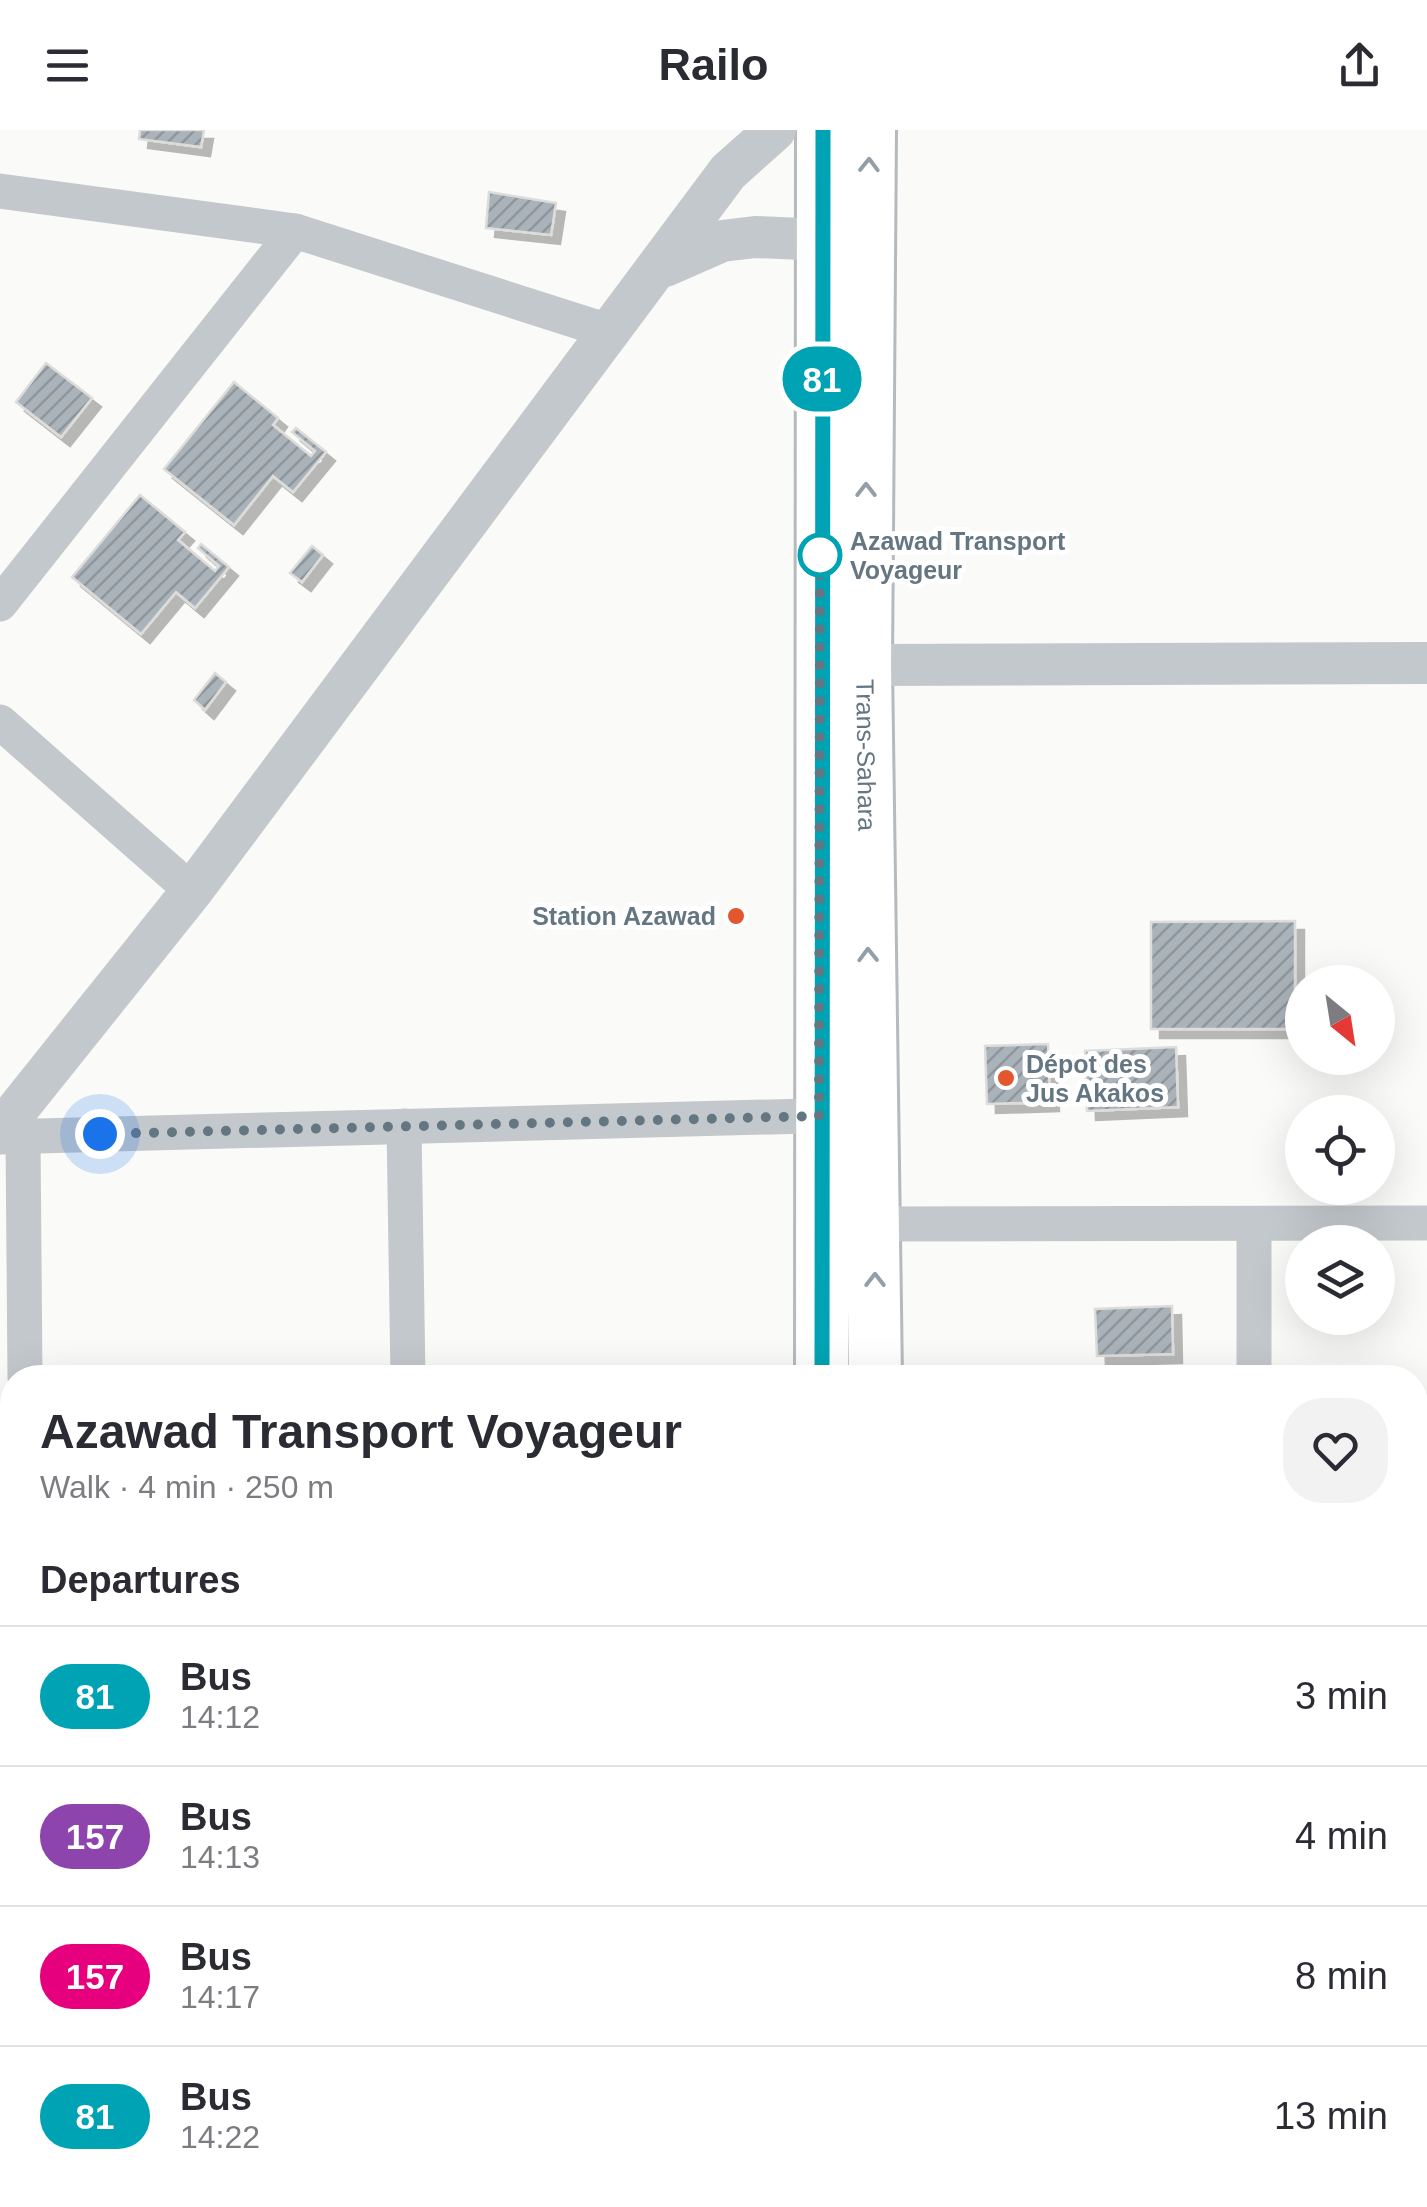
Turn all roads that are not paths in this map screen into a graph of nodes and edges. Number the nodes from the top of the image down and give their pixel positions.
1 (776, 130) edge
2 (823, 130) edge
3 (869, 130) edge
4 (0, 191) edge
5 (294, 231) junction
6 (846, 241) junction
7 (660, 269) junction
8 (611, 332) junction
9 (0, 604) edge
10 (842, 662) junction
11 (1427, 663) edge
12 (0, 722) edge
13 (192, 890) junction
14 (844, 1115) junction
15 (404, 1126) junction
16 (8, 1135) edge
17 (1427, 1223) edge
18 (874, 1224) junction
19 (1254, 1224) junction
20 (24, 1365) edge
21 (408, 1365) edge
22 (823, 1365) edge
23 (875, 1365) edge
24 (1254, 1365) edge

1 - 7 street
2 - 6 main road, Trans-Sahara
6 -> 3 main road, Trans-Sahara
4 - 5 street
5 - 8 street
5 - 9 street
6 - 7 street
6 - 10 main road, Trans-Sahara
7 - 8 street
8 - 13 street
10 - 11 street
10 - 14 main road, Trans-Sahara
12 - 13 street
13 - 16 street
14 - 15 street
14 - 18 main road, Trans-Sahara
14 - 22 main road, Trans-Sahara
15 - 16 street
15 - 21 street
16 - 20 street
17 - 19 street
18 - 19 street
23 -> 18 main road, Trans-Sahara
19 - 24 street

